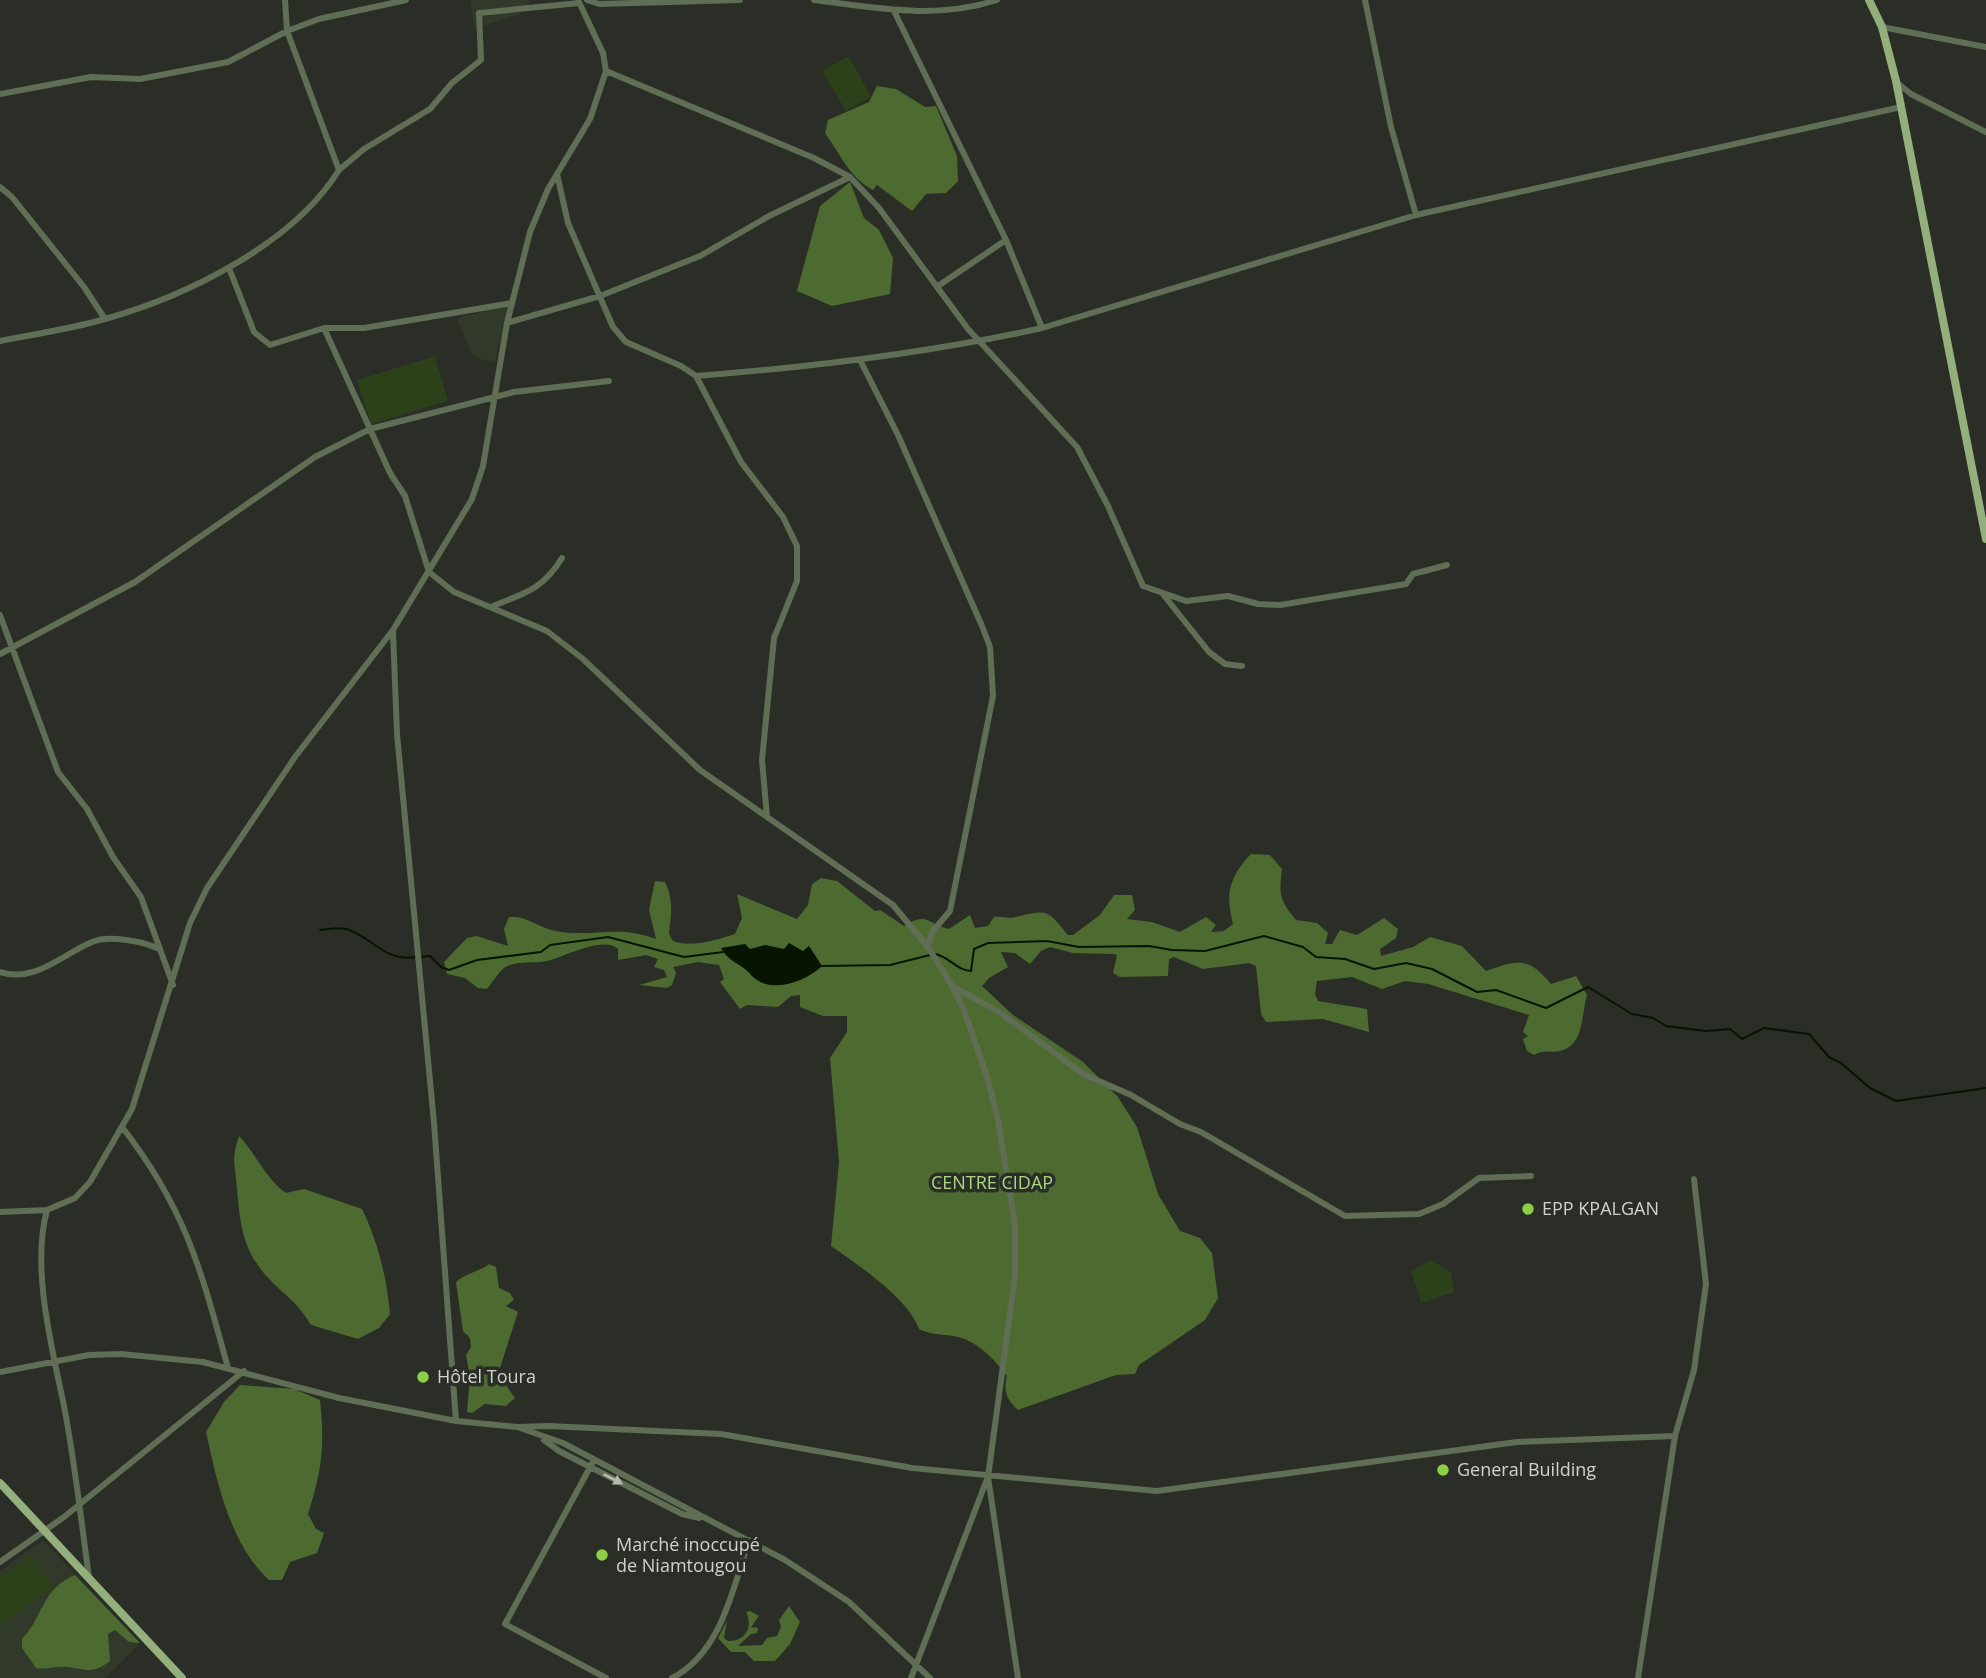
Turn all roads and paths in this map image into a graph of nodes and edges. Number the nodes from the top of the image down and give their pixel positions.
1 (285, 0) edge
2 (406, 0) edge
3 (587, 0) edge
4 (740, 0) edge
5 (814, 0) edge
6 (997, 0) edge
7 (1365, 0) edge
8 (1869, 0) edge
9 (578, 1) edge
10 (894, 11) junction
11 (1882, 27) junction
12 (287, 31) junction
13 (1986, 47) edge
14 (606, 71) junction
15 (1896, 81) junction
16 (0, 94) edge
17 (1901, 107) junction
18 (1986, 132) edge
19 (339, 170) junction
20 (557, 174) junction
21 (850, 177) junction
22 (0, 187) edge
23 (1416, 215) junction
24 (1006, 240) junction
25 (229, 268) junction
26 (938, 286) junction
27 (600, 296) junction
28 (512, 303) junction
29 (105, 319) junction
30 (508, 323) junction
31 (324, 328) junction
32 (1042, 328) junction
33 (0, 341) edge
34 (980, 342) junction
35 (860, 360) junction
36 (696, 376) junction
37 (609, 381) dead end
38 (494, 396) junction
39 (370, 429) junction
40 (1986, 539) edge
41 (562, 558) dead end
42 (1447, 565) dead end
43 (429, 572) junction
44 (1162, 593) junction
45 (493, 606) junction
46 (0, 615) edge
47 (393, 630) junction
48 (11, 650) junction
49 (0, 654) edge
50 (1242, 666) dead end
51 (767, 817) junction
52 (157, 947) junction
53 (932, 952) junction
54 (0, 972) edge
55 (173, 985) junction
56 (952, 986) junction
57 (122, 1127) junction
58 (1531, 1175) dead end
59 (1694, 1179) dead end
60 (47, 1210) junction
61 (0, 1212) edge
62 (53, 1361) junction
63 (228, 1368) junction
64 (244, 1371) junction
65 (0, 1372) edge
66 (456, 1421) junction
67 (517, 1427) junction
68 (540, 1436) junction
69 (1675, 1436) junction
70 (594, 1460) junction
71 (590, 1467) junction
72 (988, 1477) junction
73 (0, 1483) edge
74 (640, 1483) junction
75 (636, 1490) junction
76 (675, 1500) junction
77 (79, 1503) junction
78 (670, 1508) junction
79 (702, 1518) junction
80 (43, 1531) junction
81 (749, 1541) junction
82 (0, 1562) edge
83 (89, 1577) junction
84 (916, 1665) junction
85 (182, 1678) edge
86 (606, 1678) edge
87 (673, 1678) edge
88 (911, 1678) edge
89 (930, 1678) edge
90 (1018, 1678) edge
91 (1638, 1678) edge

1 - 12 street
2 - 12 street
3 - 4 street
5 - 10 street
6 - 10 street
7 - 23 street
8 - 11 main road
9 - 14 street
9 - 19 street
10 - 24 street
11 - 13 street
11 - 15 main road
12 - 16 street
12 - 19 street
14 - 20 street
14 - 21 street
15 - 17 main road
15 - 18 street
17 - 23 street
17 - 40 main road
19 - 25 street
20 - 27 street
20 - 28 street
21 - 26 street
21 - 27 street
22 - 29 street
23 - 32 street
24 - 26 street
24 - 32 street
25 - 29 street
25 - 31 street
26 - 34 street
27 - 30 street
27 - 36 street
28 - 30 street
28 - 31 street
29 - 33 street
30 - 38 street
31 - 39 street
32 - 34 street
34 - 35 street
34 - 44 street
35 - 36 street
35 - 53 street
36 - 51 street
37 - 38 street
38 - 39 street
38 - 43 street
39 - 43 street
39 - 48 street
41 - 45 street
42 - 44 street
43 - 45 street
43 - 47 street
44 - 50 street
45 - 51 street
46 - 48 street
47 - 55 street
47 - 66 street
48 - 49 street
48 - 52 street
51 - 53 street
52 - 54 street
52 - 55 street
53 - 56 street
55 - 57 street
56 - 58 street
56 - 72 street
57 - 60 street
57 - 63 street
59 - 69 street
60 - 61 street
60 - 62 street
62 - 63 street
62 - 65 street
62 - 77 street
63 - 64 street
64 - 66 street
64 - 77 street
66 - 67 street
67 - 68 street
67 - 72 street
68 - 70 street
68 - 71 street
69 - 72 street
69 - 91 street
70 - 71 street
70 - 74 street
71 -> 75 street
71 - 86 street
72 - 84 street
72 - 90 street
73 - 80 main road
74 - 75 street
74 - 76 street
75 - 78 street
76 - 78 street
76 - 79 street
77 - 80 street
77 - 83 street
78 - 79 street
79 - 81 street
80 - 82 street
80 - 83 main road
81 - 84 street
81 - 87 street
83 - 85 main road
84 - 88 street
84 - 89 street

